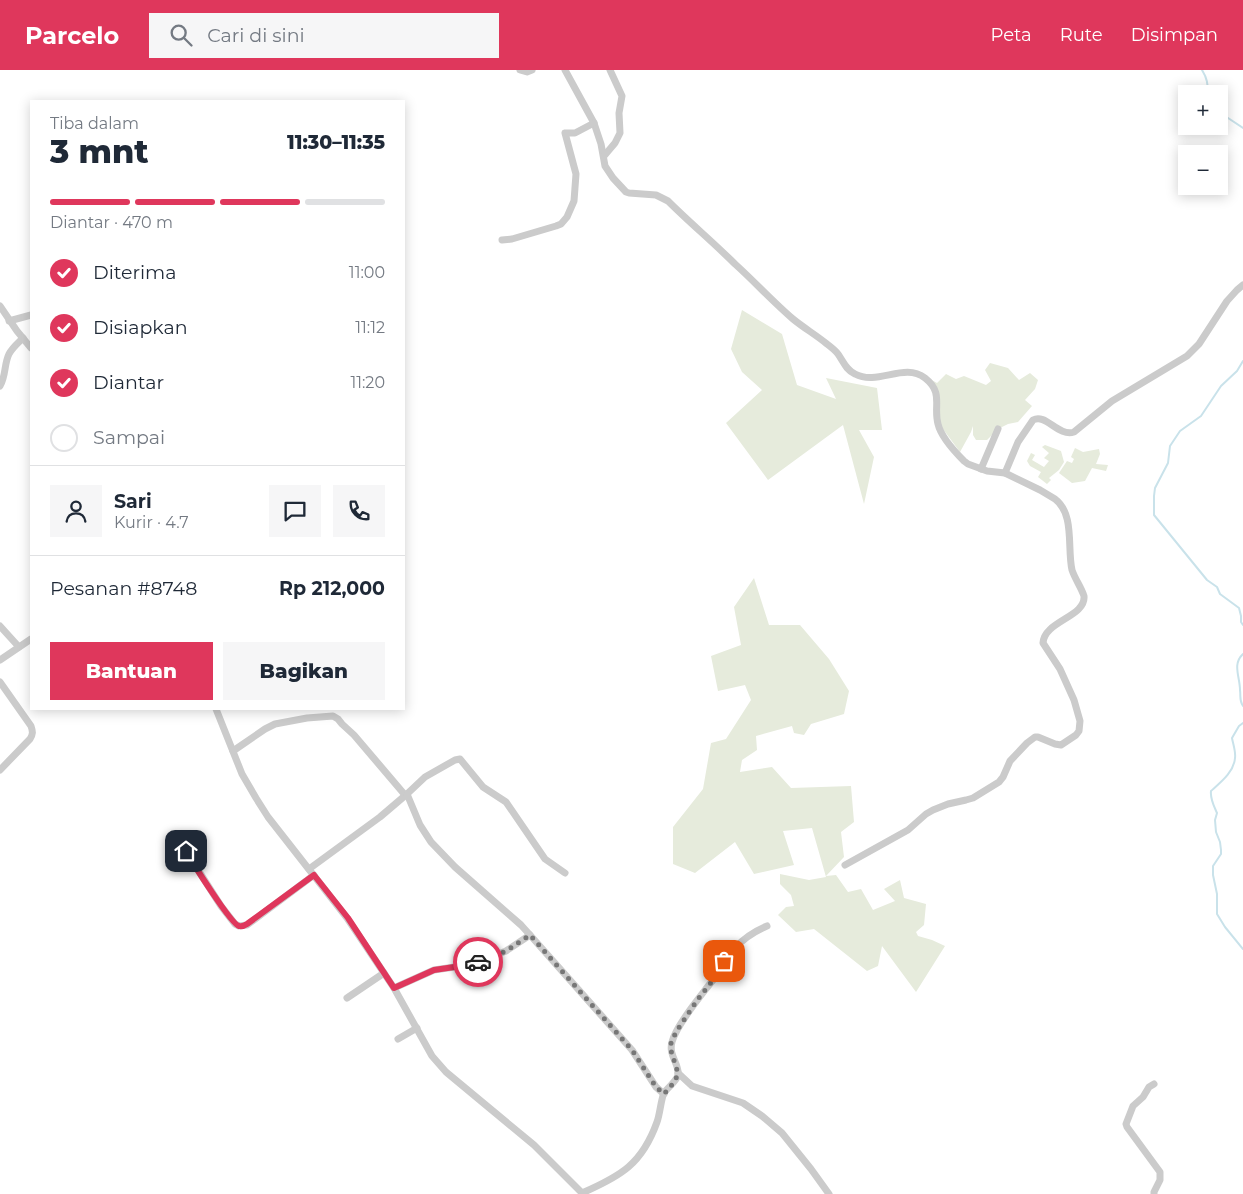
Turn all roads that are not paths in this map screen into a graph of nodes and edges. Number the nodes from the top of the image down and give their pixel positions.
1 (520, 70) edge
2 (532, 70) edge
3 (565, 70) edge
4 (610, 70) edge
5 (594, 123) junction
6 (604, 156) junction
7 (502, 240) dead end
8 (1243, 285) edge
9 (0, 306) edge
10 (30, 315) edge
11 (10, 321) junction
12 (26, 339) edge
13 (0, 386) edge
14 (998, 428) dead end
15 (981, 469) junction
16 (1005, 473) junction
17 (0, 626) edge
18 (30, 640) edge
19 (19, 647) junction
20 (0, 660) edge
21 (0, 682) edge
22 (216, 710) edge
23 (331, 712) edge
24 (233, 751) junction
25 (0, 770) edge
26 (406, 794) junction
27 (186, 851) dead end
28 (845, 865) dead end
29 (309, 869) junction
30 (564, 873) dead end
31 (314, 875) junction
32 (766, 926) dead end
33 (530, 935) junction
34 (384, 973) junction
35 (394, 988) junction
36 (346, 998) dead end
37 (416, 1028) junction
38 (398, 1039) dead end
39 (678, 1073) junction
40 (1154, 1084) dead end
41 (664, 1094) junction
42 (583, 1194) edge
43 (828, 1194) edge
44 (1154, 1194) edge

1 - 2 street
3 - 5 street
4 - 6 street
5 - 6 street
5 - 7 street
6 - 15 street
8 - 16 street
9 - 11 street
10 - 11 street
11 - 12 street
12 - 13 street
14 - 15 street
15 - 16 street
16 - 28 street
17 - 19 street
18 - 19 street
19 - 20 street
21 - 25 street
22 - 24 street
23 - 24 street
23 - 26 street
24 - 29 street
26 - 29 street
26 - 30 street
26 - 33 street
27 - 31 street
29 - 31 street
31 - 34 street
32 - 39 street
33 - 35 street
33 - 41 street
34 - 35 street
34 - 36 street
35 - 37 street
37 - 38 street
37 - 42 street
39 - 41 street
39 - 43 street
40 - 44 street
41 - 42 street

